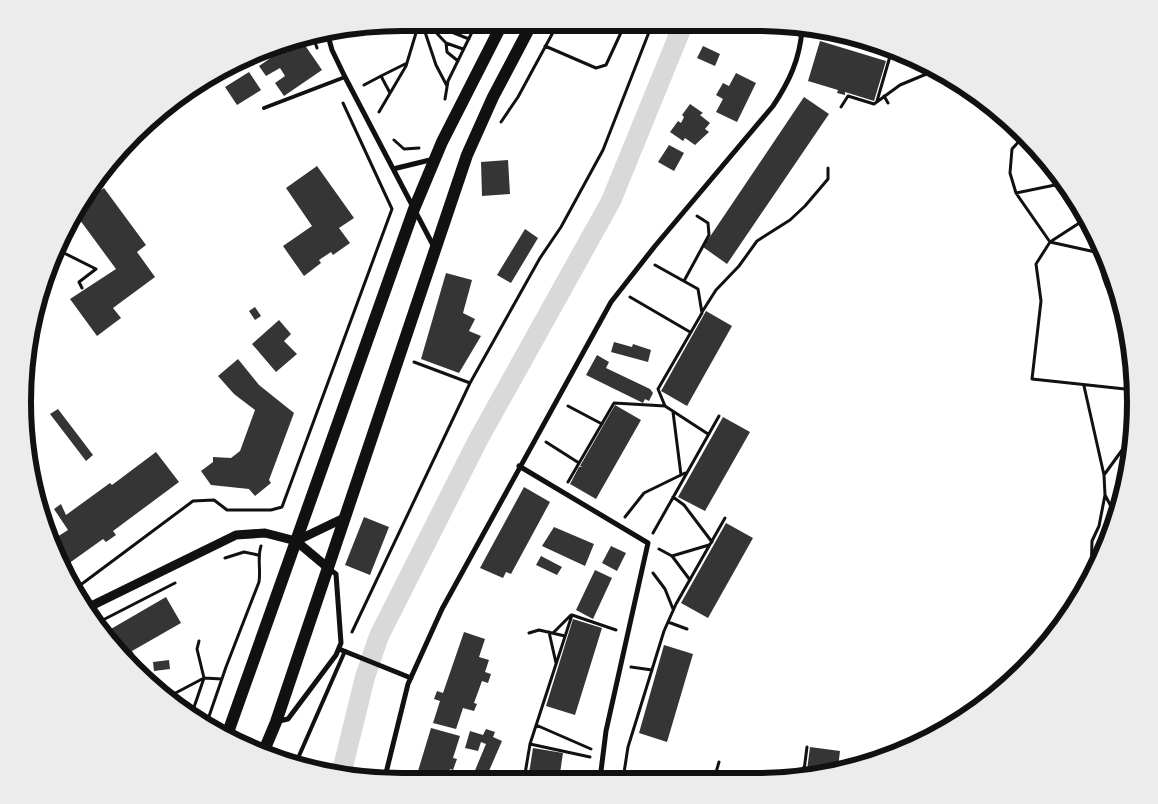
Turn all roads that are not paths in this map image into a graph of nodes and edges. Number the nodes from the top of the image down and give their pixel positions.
1 (498, 31) edge
2 (528, 31) edge
3 (802, 34) edge
4 (329, 38) edge
5 (345, 77) junction
6 (264, 108) dead end
7 (435, 158) junction
8 (393, 169) junction
9 (414, 209) junction
10 (435, 249) junction
11 (519, 466) junction
12 (344, 518) junction
13 (296, 541) junction
14 (328, 567) junction
15 (93, 606) edge
16 (342, 650) junction
17 (411, 678) junction
18 (276, 722) junction
19 (229, 730) edge
20 (266, 747) edge
21 (297, 757) edge
22 (386, 772) edge
23 (601, 773) edge

1 - 7 main road
2 - 10 main road
3 - 11 street
4 - 5 street
5 - 6 lane
5 - 8 street
7 - 8 street
7 - 9 main road
8 - 9 street
9 - 10 street
9 - 13 main road
10 - 12 main road
11 - 17 street
11 - 23 street
12 - 13 street
12 - 14 main road
13 - 14 street
13 - 15 street
13 - 19 main road
14 - 16 street
14 - 18 main road
16 - 17 street
16 - 18 street
16 - 21 lane
17 - 22 street
18 - 20 main road

